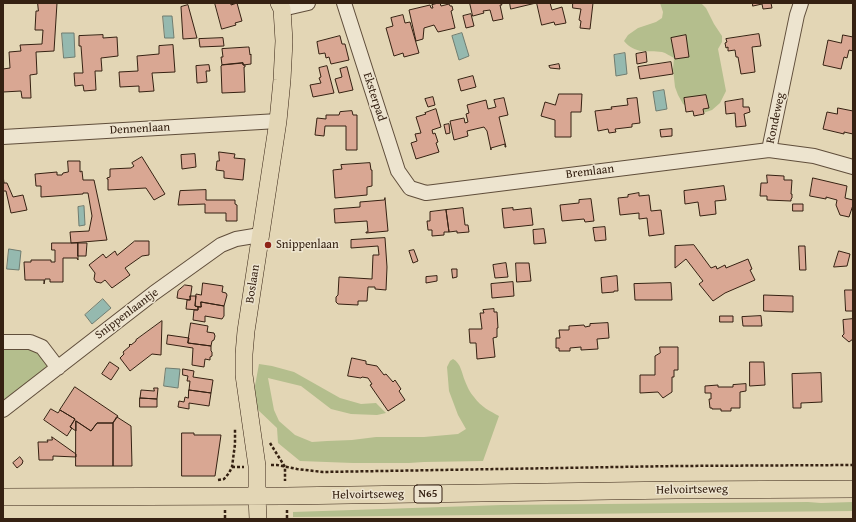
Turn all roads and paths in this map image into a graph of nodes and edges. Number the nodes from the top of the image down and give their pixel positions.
1 (308, 3) edge
2 (344, 3) edge
3 (801, 3) edge
4 (280, 6) edge
5 (278, 121) junction
6 (3, 137) edge
7 (769, 150) junction
8 (853, 167) edge
9 (410, 188) joint
10 (260, 237) junction
11 (3, 342) edge
12 (58, 368) junction
13 (3, 410) edge
14 (853, 465) edge
15 (257, 466) junction
16 (224, 479) dead end
17 (853, 489) edge
18 (257, 496) junction
19 (3, 497) edge
20 (258, 519) edge

1 - 4 street
2 - 9 street, Eksterpad
3 - 7 street, Rondeweg
4 - 5 main road, Boslaan
5 - 6 street, Dennenlaan
5 - 10 main road, Boslaan
7 - 8 street, Rondeweg
7 - 9 street, Bremlaan
10 - 12 street, Snippenlaantje
10 - 15 main road, Boslaan
11 - 12 street
12 - 13 street, Snippenlaantje
14 - 15 path, Helvoirtseweg
15 - 16 path, Helvoirtseweg
15 - 18 main road, Boslaan
17 - 18 main road, Helvoirtseweg / N65
18 - 19 main road, Helvoirtseweg / N65
18 - 20 main road, Boslaan

